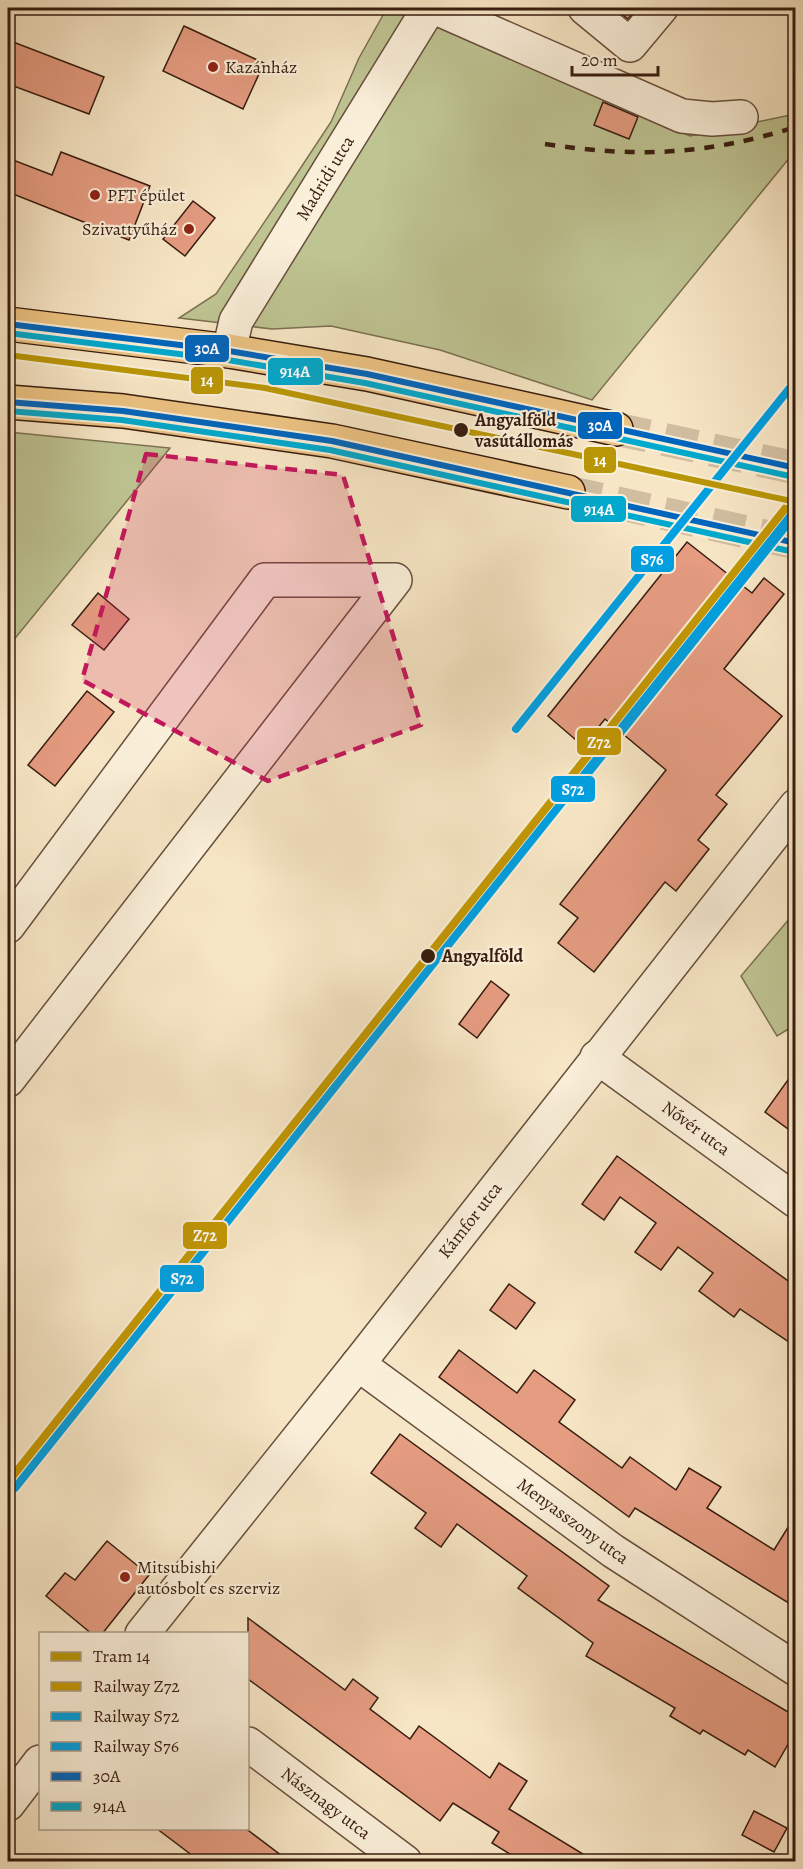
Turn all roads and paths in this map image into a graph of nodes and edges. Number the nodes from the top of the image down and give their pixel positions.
1 (429, 8) edge
2 (436, 8) edge
3 (661, 8) edge
4 (597, 11) edge
5 (741, 117) dead end
6 (8, 324) edge
7 (229, 351) junction
8 (8, 402) edge
9 (616, 429) tunnel mouth
10 (568, 492) tunnel mouth
11 (793, 815) edge
12 (8, 926) edge
13 (597, 1057) junction
14 (8, 1080) edge
15 (795, 1201) edge
16 (358, 1364) junction
17 (144, 1632) edge
18 (795, 1669) edge
19 (249, 1745) edge
20 (39, 1763) edge
21 (8, 1804) edge
22 (405, 1862) edge

1 - 7 street, Madridi utca
2 - 5 street
3 - 4 street
6 - 7 main road
7 - 9 main road
8 - 10 main road
11 - 13 street, Kámfor utca
12 - 14 street
13 - 15 street, Nővér utca
13 - 16 street, Kámfor utca
16 - 17 street, Kámfor utca
16 - 18 street, Menyasszony utca
19 - 22 street, Násznagy utca
20 - 21 street

